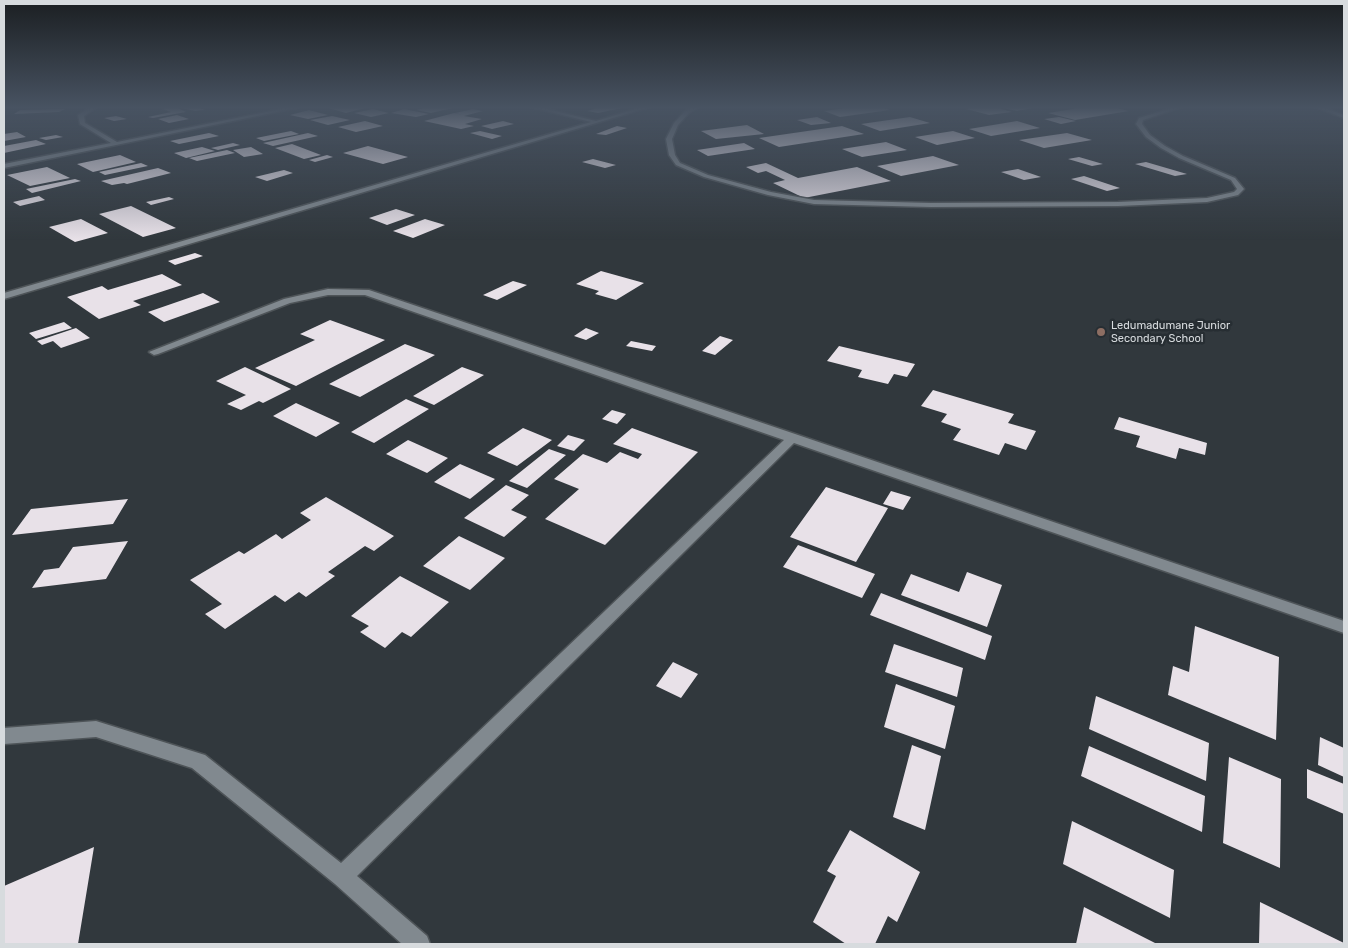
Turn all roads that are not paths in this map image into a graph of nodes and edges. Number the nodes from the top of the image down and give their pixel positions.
1 (80, 151) edge
2 (495, 151) edge
3 (671, 151) edge
4 (1172, 151) edge
5 (4, 166) edge
6 (4, 296) edge
7 (154, 352) dead end
8 (794, 437) junction
9 (1344, 627) edge
10 (4, 736) edge
11 (342, 877) junction
12 (419, 944) edge

1 - 5 street
2 - 6 street
3 - 4 street
7 - 8 street
8 - 9 street
8 - 11 street
10 - 11 street
11 - 12 street

